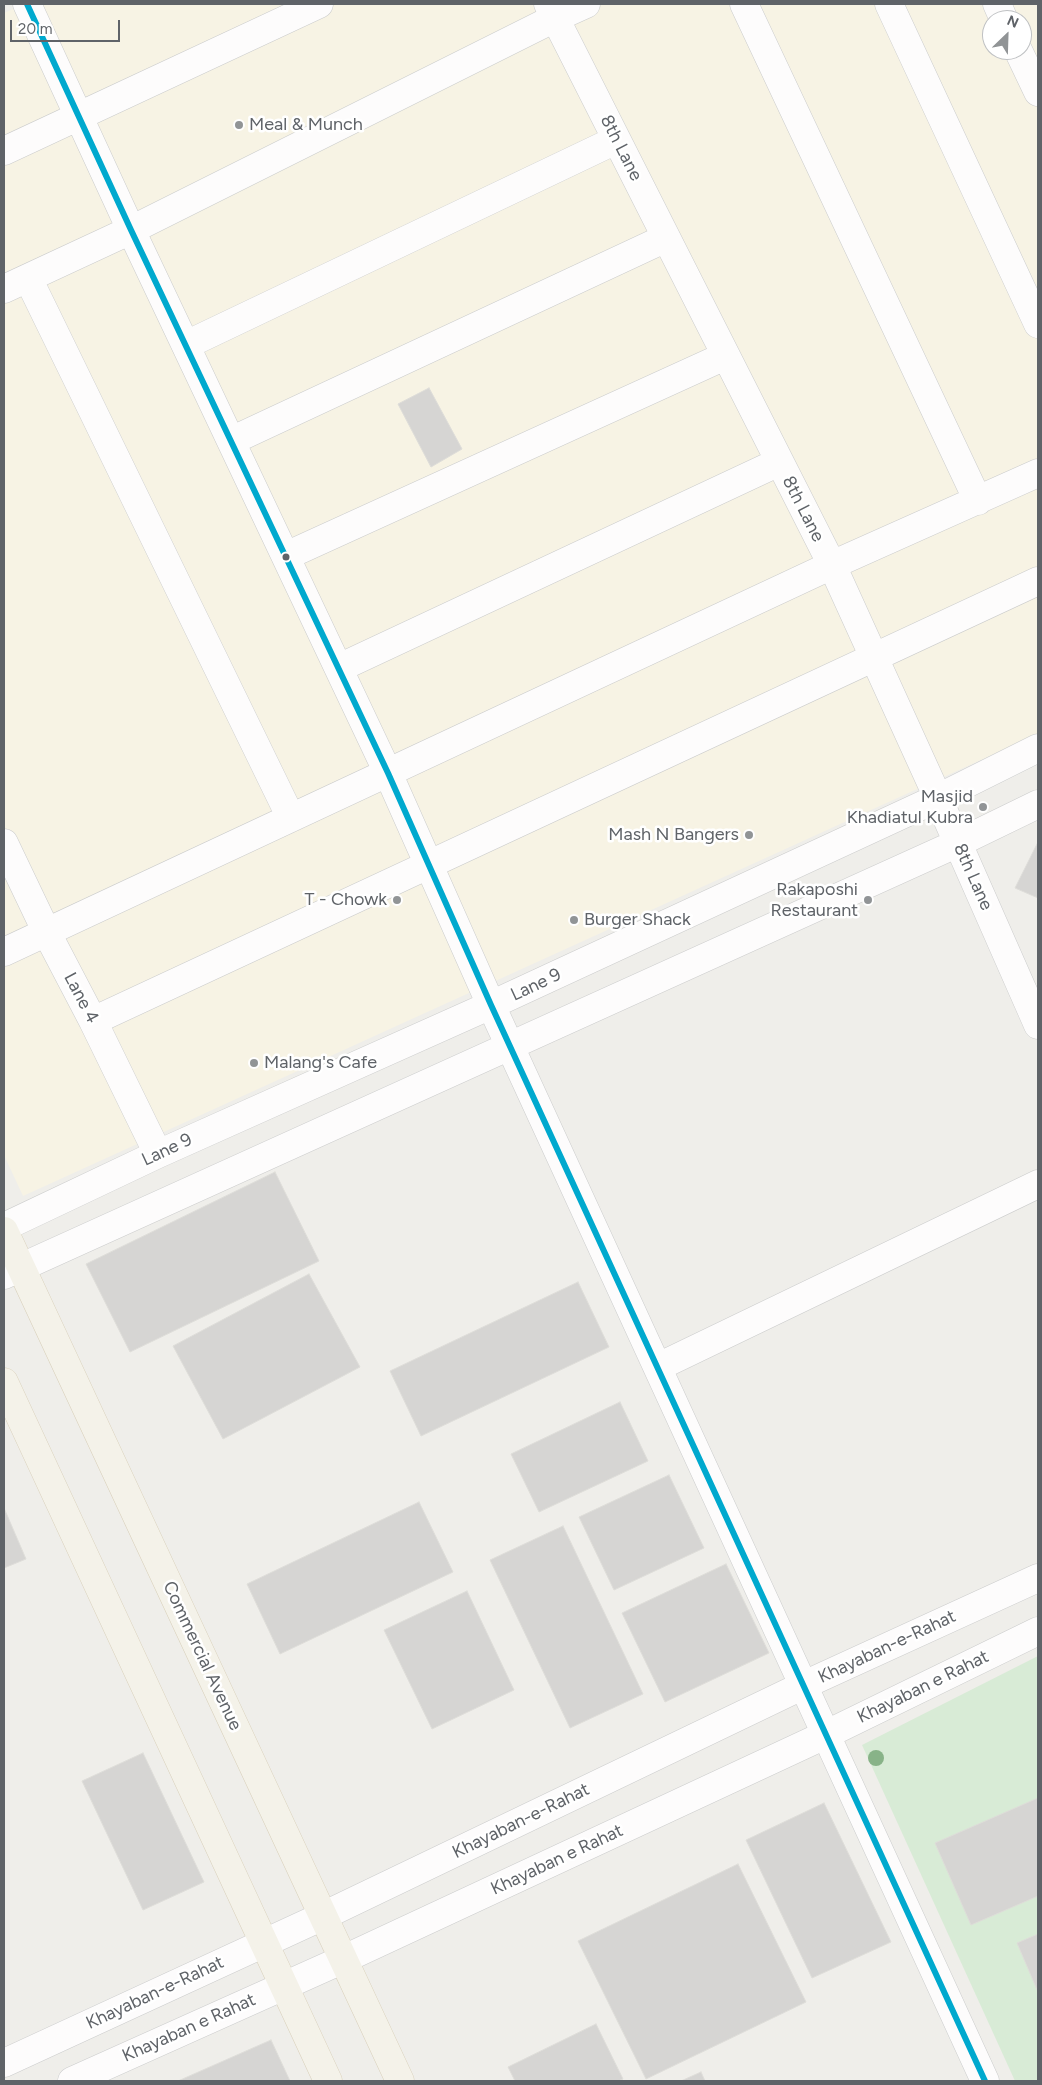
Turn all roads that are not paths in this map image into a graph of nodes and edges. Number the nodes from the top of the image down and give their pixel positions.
1 (26, 4) edge
2 (320, 4) edge
3 (586, 4) edge
4 (744, 4) edge
5 (889, 4) edge
6 (551, 11) edge
7 (1023, 60) edge
8 (1038, 92) edge
9 (79, 116) junction
10 (616, 140) junction
11 (4, 151) edge
12 (131, 230) junction
13 (666, 238) junction
14 (16, 283) edge
15 (1038, 324) edge
16 (186, 345) junction
17 (725, 356) junction
18 (231, 441) junction
19 (779, 462) junction
20 (1038, 474) edge
21 (978, 501) junction
22 (286, 556) junction
23 (832, 565) junction
24 (1038, 581) edge
25 (875, 659) junction
26 (339, 668) junction
27 (1038, 748) edge
28 (388, 773) junction
29 (938, 798) junction
30 (1038, 804) edge
31 (291, 818) junction
32 (4, 842) edge
33 (958, 843) junction
34 (429, 866) junction
35 (47, 933) junction
36 (4, 952) edge
37 (492, 1005) junction
38 (93, 1021) junction
39 (1038, 1025) edge
40 (510, 1046) junction
41 (158, 1154) junction
42 (1038, 1184) edge
43 (4, 1227) edge
44 (4, 1231) edge
45 (12, 1271) edge
46 (658, 1367) junction
47 (4, 1382) edge
48 (1038, 1578) edge
49 (1038, 1631) edge
50 (804, 1685) junction
51 (825, 1735) junction
52 (323, 1916) junction
53 (263, 1943) junction
54 (344, 1959) junction
55 (284, 1985) junction
56 (4, 2063) edge
57 (72, 2081) edge
58 (328, 2081) edge
59 (400, 2081) edge
60 (986, 2081) edge

1 - 9 street
2 - 9 street
3 - 6 street
4 - 21 street
5 - 15 street
6 - 10 street, 8th Lane
6 - 12 street
7 - 8 street
9 - 11 street
9 - 12 street
10 - 13 street, 8th Lane
10 - 16 street
12 - 14 street
12 - 16 street
13 - 17 street, 8th Lane
13 - 18 street
14 - 31 street
16 - 18 street
17 - 19 street, 8th Lane
17 - 22 street
18 - 22 street
19 - 23 street, 8th Lane
19 - 26 street
20 - 21 street
21 - 23 street
22 - 26 street
23 - 25 street, 8th Lane
23 - 28 street
24 - 25 street
25 - 29 street, 8th Lane
25 - 34 street
26 - 28 street
27 - 29 street, Lane 9
28 - 31 street
28 - 34 street
29 - 33 street, 8th Lane
29 - 37 street, Lane 9
30 - 33 street
31 - 35 street
32 - 35 street, Lane 4
33 - 39 street, 8th Lane
33 - 40 street
34 - 37 street
34 - 38 street
35 - 36 street
35 - 38 street, Lane 4
37 - 40 street
37 - 41 street, Lane 9
38 - 41 street, Lane 4
40 - 45 street
40 - 46 street
41 - 43 street, Lane 9
42 - 46 street
44 - 45 main road, Commercial Avenue
45 - 52 main road, Commercial Avenue
46 - 50 street
47 - 53 main road
48 - 50 street, Khayaban-e-Rahat
49 - 51 street, Khayaban e Rahat
50 - 51 street
50 - 52 street, Khayaban-e-Rahat
51 - 54 street, Khayaban e Rahat
51 - 60 street
52 - 53 street, Khayaban-e-Rahat
52 - 54 main road, Commercial Avenue
53 - 55 main road
53 - 56 street, Khayaban-e-Rahat
54 - 55 street, Khayaban e Rahat
54 - 59 main road, Commercial Avenue
55 - 57 street, Khayaban e Rahat
55 - 58 main road

